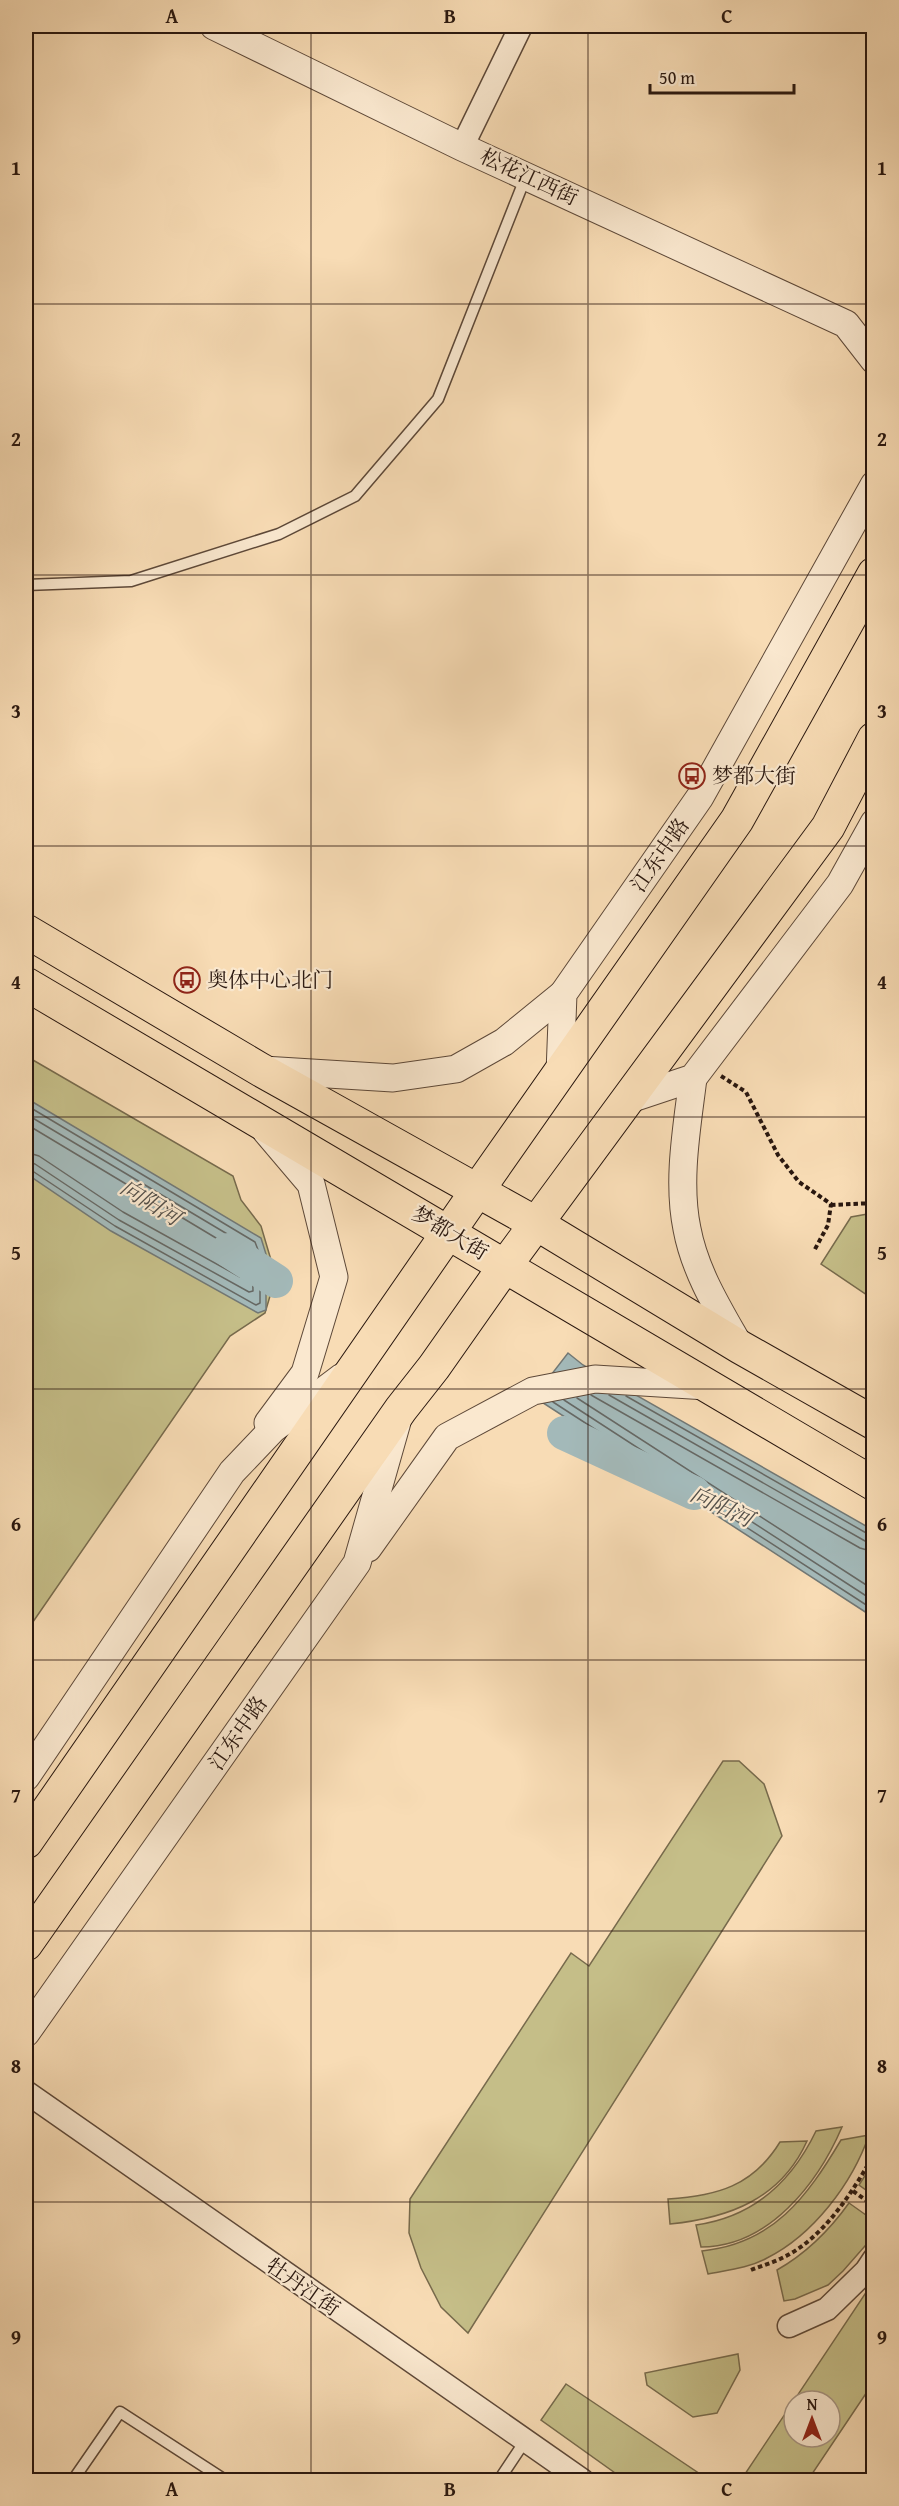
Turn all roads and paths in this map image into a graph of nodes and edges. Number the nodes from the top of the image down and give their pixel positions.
1 (214, 26) edge
2 (521, 26) edge
3 (462, 147) junction
4 (526, 176) junction
5 (873, 320) edge
6 (846, 324) junction
7 (873, 360) edge
8 (873, 485) edge
9 (873, 574) edge
10 (26, 585) edge
11 (873, 739) edge
12 (873, 823) edge
13 (26, 931) edge
14 (36, 994) edge
15 (564, 994) junction
16 (261, 1070) junction
17 (698, 1071) junction
18 (560, 1073) junction
19 (627, 1100) junction
20 (256, 1119) junction
21 (477, 1191) junction
22 (873, 1203) edge
23 (831, 1205) junction
24 (537, 1224) junction
25 (449, 1232) junction
26 (814, 1251) dead end
27 (505, 1266) junction
28 (740, 1347) junction
29 (355, 1367) junction
30 (708, 1386) junction
31 (401, 1409) junction
32 (873, 1423) edge
33 (232, 1472) junction
34 (873, 1484) edge
35 (357, 1563) junction
36 (26, 1777) edge
37 (26, 1842) edge
38 (26, 1944) edge
39 (26, 2033) edge
40 (26, 2092) edge
41 (873, 2154) edge
42 (853, 2191) junction
43 (873, 2206) edge
44 (873, 2259) edge
45 (751, 2270) dead end
46 (789, 2326) dead end
47 (525, 2441) junction
48 (73, 2481) edge
49 (225, 2481) edge
50 (499, 2481) edge
51 (582, 2481) edge

1 - 3 street, 松花江西街
2 - 3 street
3 - 4 street, 松花江西街
4 - 6 street, 松花江西街
4 - 10 lane
5 - 6 street
6 - 7 street
8 - 15 street, 江东中路
9 - 18 main road, 江东中路
11 - 19 main road, 江东中路
12 - 17 street
13 - 16 main road
14 - 20 main road, 梦都大街
15 - 16 street, 江东中路
15 - 18 street
16 - 21 main road
17 - 19 street
17 - 23 path
17 - 28 street
18 - 21 main road, 江东中路
19 - 24 main road, 江东中路
20 - 25 main road, 梦都大街
20 - 33 street
21 - 24 main road
21 - 25 main road, 江东中路
22 - 23 path
23 - 26 path
24 - 27 main road, 江东中路
24 - 28 main road
25 - 27 main road, 梦都大街
25 - 29 main road, 江东中路
27 - 30 main road, 梦都大街
27 - 31 main road, 江东中路
28 - 32 main road
29 - 33 street, 江东中路
29 - 37 main road, 江东中路
30 - 34 main road, 梦都大街
30 - 35 street
31 - 35 street, 江东中路
31 - 38 main road, 江东中路
33 - 36 street, 江东中路
35 - 39 street, 江东中路
40 - 47 street, 牡丹江街
41 - 42 path
42 - 43 path
42 - 45 path
44 - 46 street
47 - 50 lane
47 - 51 street, 牡丹江街
48 - 49 lane

